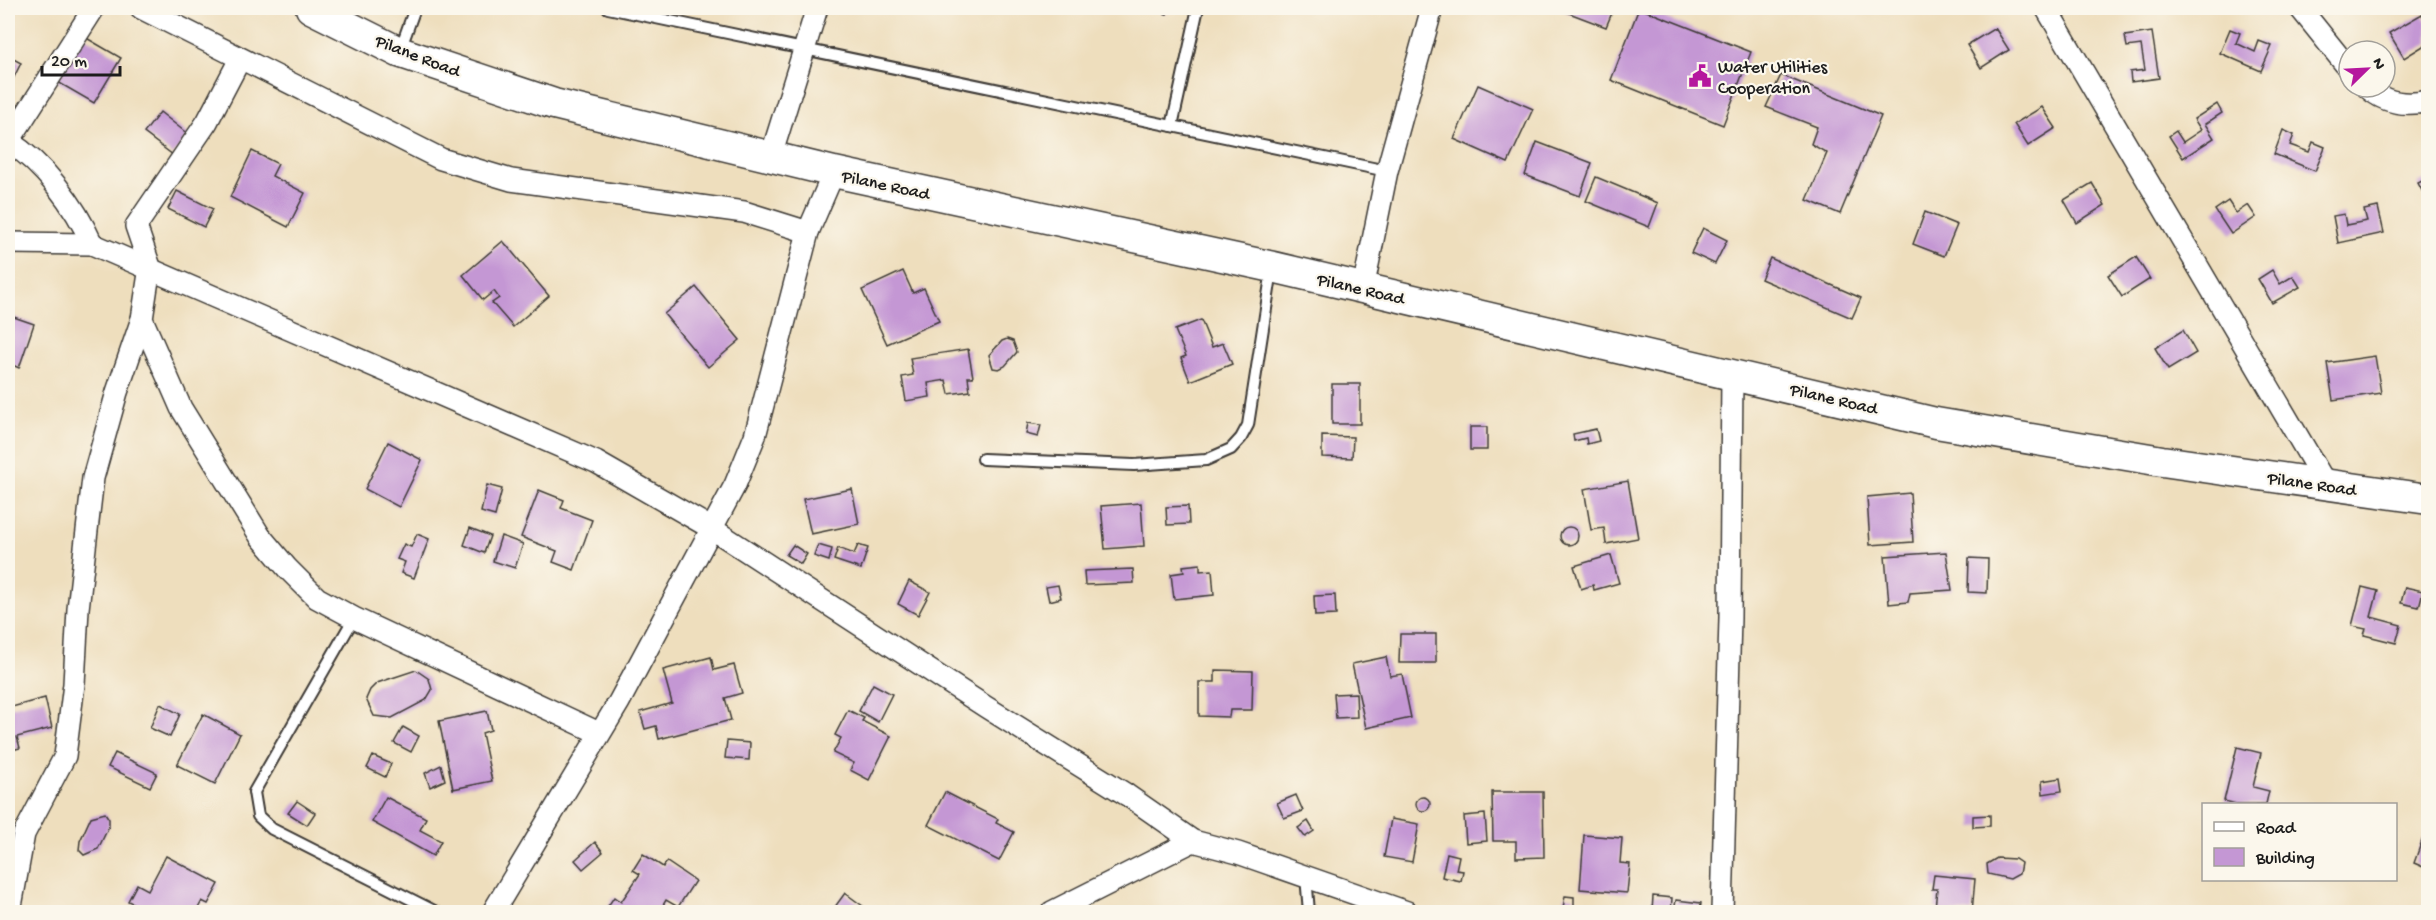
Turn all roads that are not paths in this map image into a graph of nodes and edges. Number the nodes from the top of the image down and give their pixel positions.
1 (94, 8) edge
2 (141, 8) edge
3 (311, 8) edge
4 (415, 8) edge
5 (608, 8) edge
6 (818, 8) edge
7 (1198, 8) edge
8 (1431, 8) edge
9 (2046, 8) edge
10 (2300, 8) edge
11 (806, 50) junction
12 (399, 52) junction
13 (2337, 54) edge
14 (240, 58) junction
15 (2387, 99) edge
16 (2428, 101) edge
17 (1172, 126) junction
18 (8, 141) edge
19 (771, 156) junction
20 (1387, 171) junction
21 (834, 172) junction
22 (808, 232) junction
23 (8, 243) edge
24 (92, 244) junction
25 (150, 267) junction
26 (1273, 267) junction
27 (1363, 289) junction
28 (142, 319) junction
29 (1732, 374) junction
30 (983, 459) dead end
31 (2327, 486) junction
32 (2428, 499) edge
33 (711, 528) junction
34 (354, 618) junction
35 (599, 733) junction
36 (1193, 841) junction
37 (1306, 876) junction
38 (10, 912) edge
39 (436, 912) edge
40 (493, 912) edge
41 (1052, 912) edge
42 (1309, 912) edge
43 (1407, 912) edge
44 (1722, 912) edge

1 - 18 street
2 - 14 street
3 - 12 main road, Pilane Road
4 - 12 lane
5 - 11 lane
6 - 11 street
7 - 17 lane
8 - 20 street
9 - 31 street
10 - 13 street
11 - 17 lane
11 - 19 street
12 - 19 main road, Pilane Road
14 - 22 street
14 - 25 street
15 - 16 street
17 - 20 lane
18 - 24 street
19 - 21 main road, Pilane Road
20 - 27 street
21 - 22 street
21 - 26 main road, Pilane Road
22 - 33 street
23 - 24 street
24 - 25 street
25 - 28 street
25 - 33 street
26 - 27 main road, Pilane Road
26 - 30 lane
27 - 29 main road, Pilane Road
28 - 34 street
28 - 38 street
29 - 31 main road, Pilane Road
29 - 44 street
31 - 32 main road, Pilane Road
33 - 35 street
33 - 36 street
34 - 35 street
34 - 39 lane
35 - 40 street
36 - 37 street
36 - 41 street
37 - 42 lane
37 - 43 street

